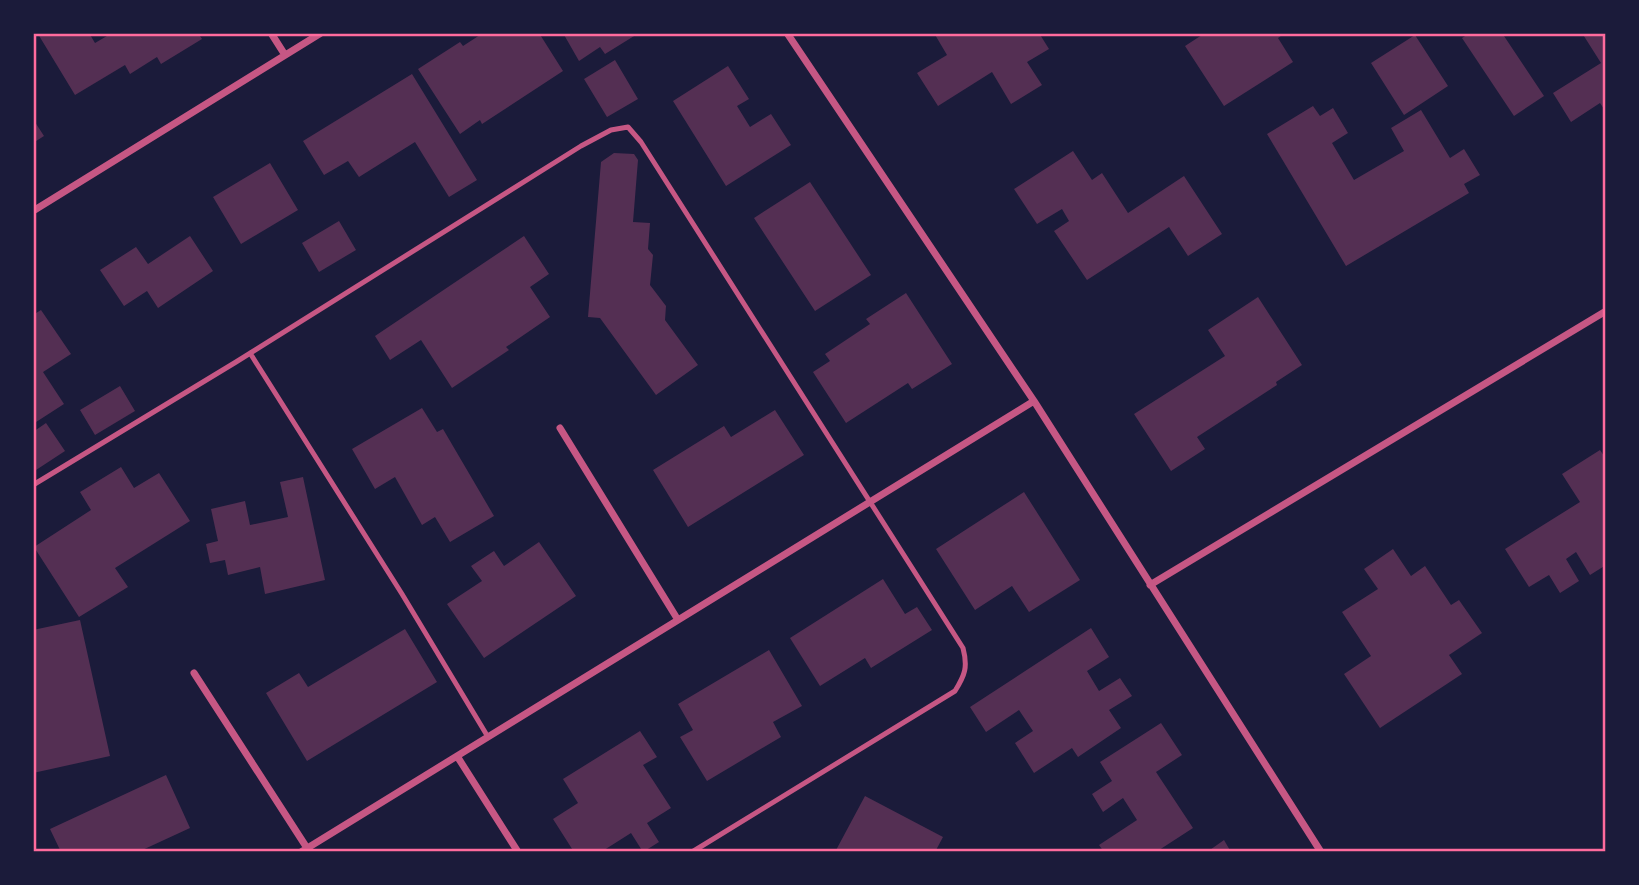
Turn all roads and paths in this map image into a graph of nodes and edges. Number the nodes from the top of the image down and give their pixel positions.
1 (271, 33) edge
2 (321, 33) edge
3 (787, 33) edge
4 (285, 55) junction
5 (33, 211) edge
6 (1606, 311) edge
7 (250, 353) junction
8 (1034, 401) junction
9 (560, 428) dead end
10 (33, 485) edge
11 (870, 502) junction
12 (1150, 585) junction
13 (678, 620) junction
14 (194, 673) dead end
15 (488, 737) junction
16 (457, 756) junction
17 (304, 850) edge
18 (518, 852) edge
19 (692, 852) edge
20 (1321, 852) edge

1 - 4 street
2 - 4 street
3 - 8 street
4 - 5 street
6 - 12 street
7 - 10 lane
7 - 11 lane
7 - 15 lane
8 - 11 street
8 - 12 street
9 - 13 street
11 - 13 street
11 - 19 lane
12 - 20 street
13 - 15 street
14 - 17 street
15 - 16 street
16 - 17 street
16 - 18 street

